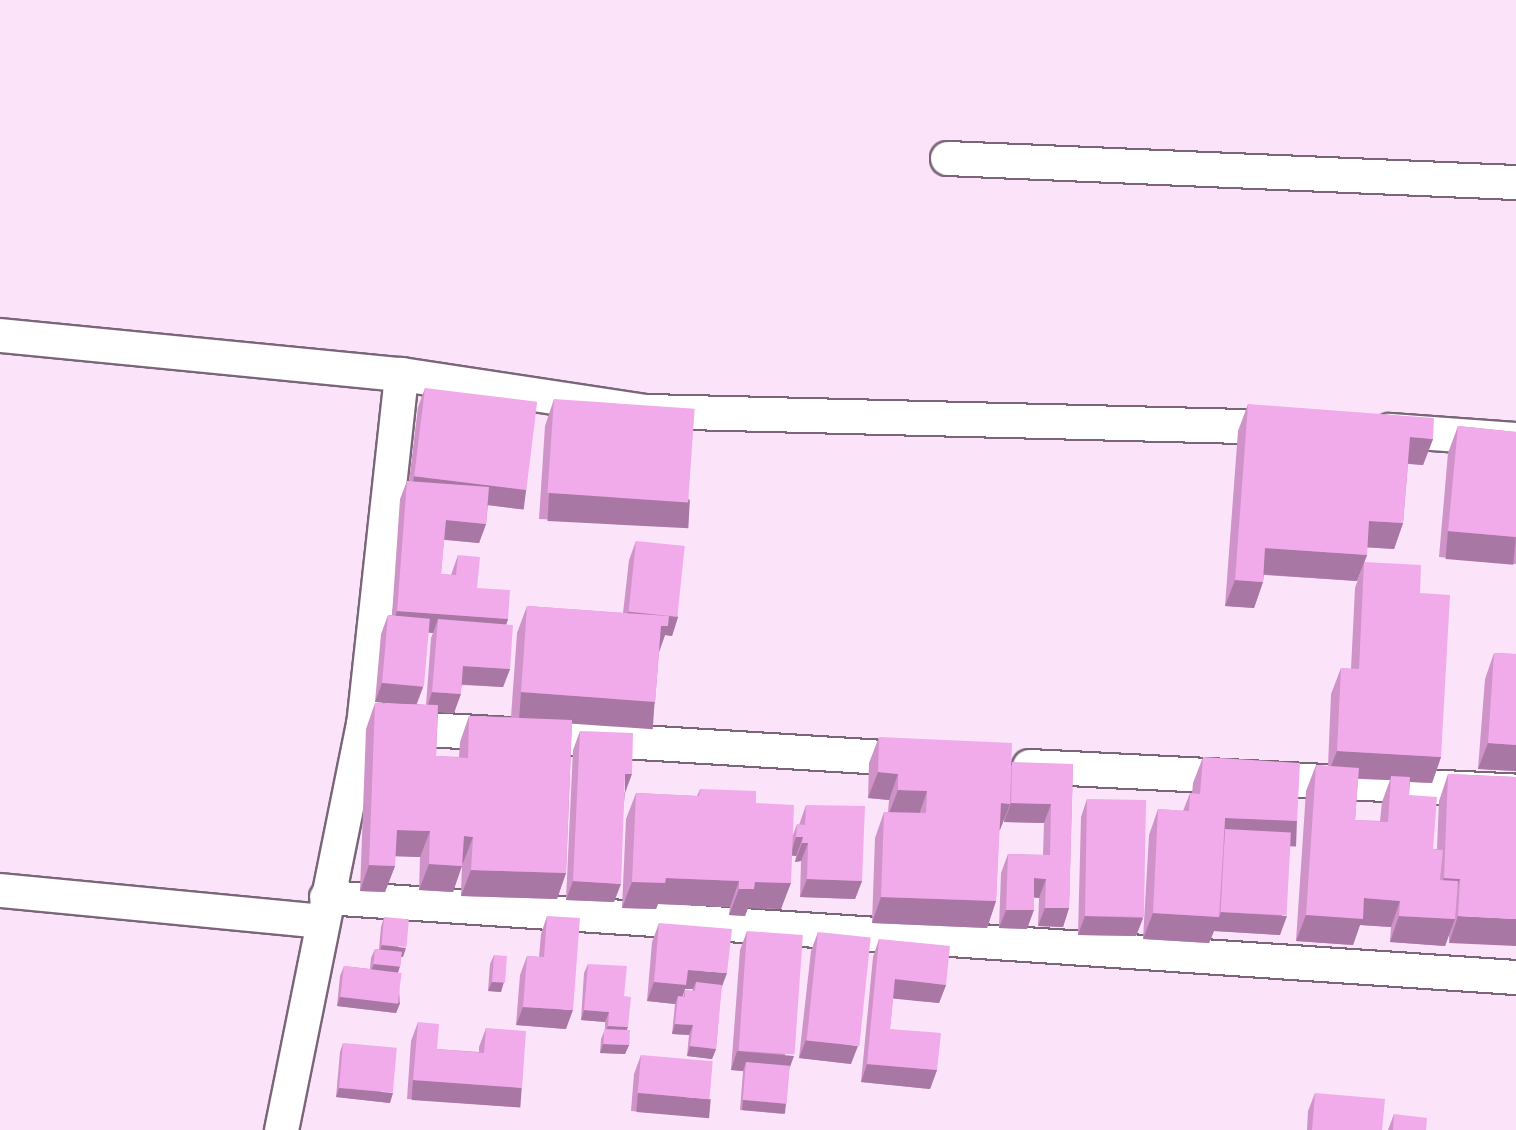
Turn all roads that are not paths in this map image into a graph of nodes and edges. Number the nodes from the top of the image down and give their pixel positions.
1 (947, 158) dead end
2 (1516, 182) edge
3 (0, 335) edge
4 (401, 374) junction
5 (1314, 428) edge
6 (1361, 429) edge
7 (1516, 439) edge
8 (363, 725) junction
9 (944, 760) edge
10 (1003, 764) edge
11 (1516, 792) edge
12 (0, 891) edge
13 (324, 909) junction
14 (1516, 977) edge
15 (281, 1130) edge

1 - 2 street
3 - 4 street
4 - 5 street
4 - 8 street
6 - 7 street
8 - 9 street
8 - 13 street
10 - 11 street
12 - 13 street
13 - 14 street
13 - 15 street

